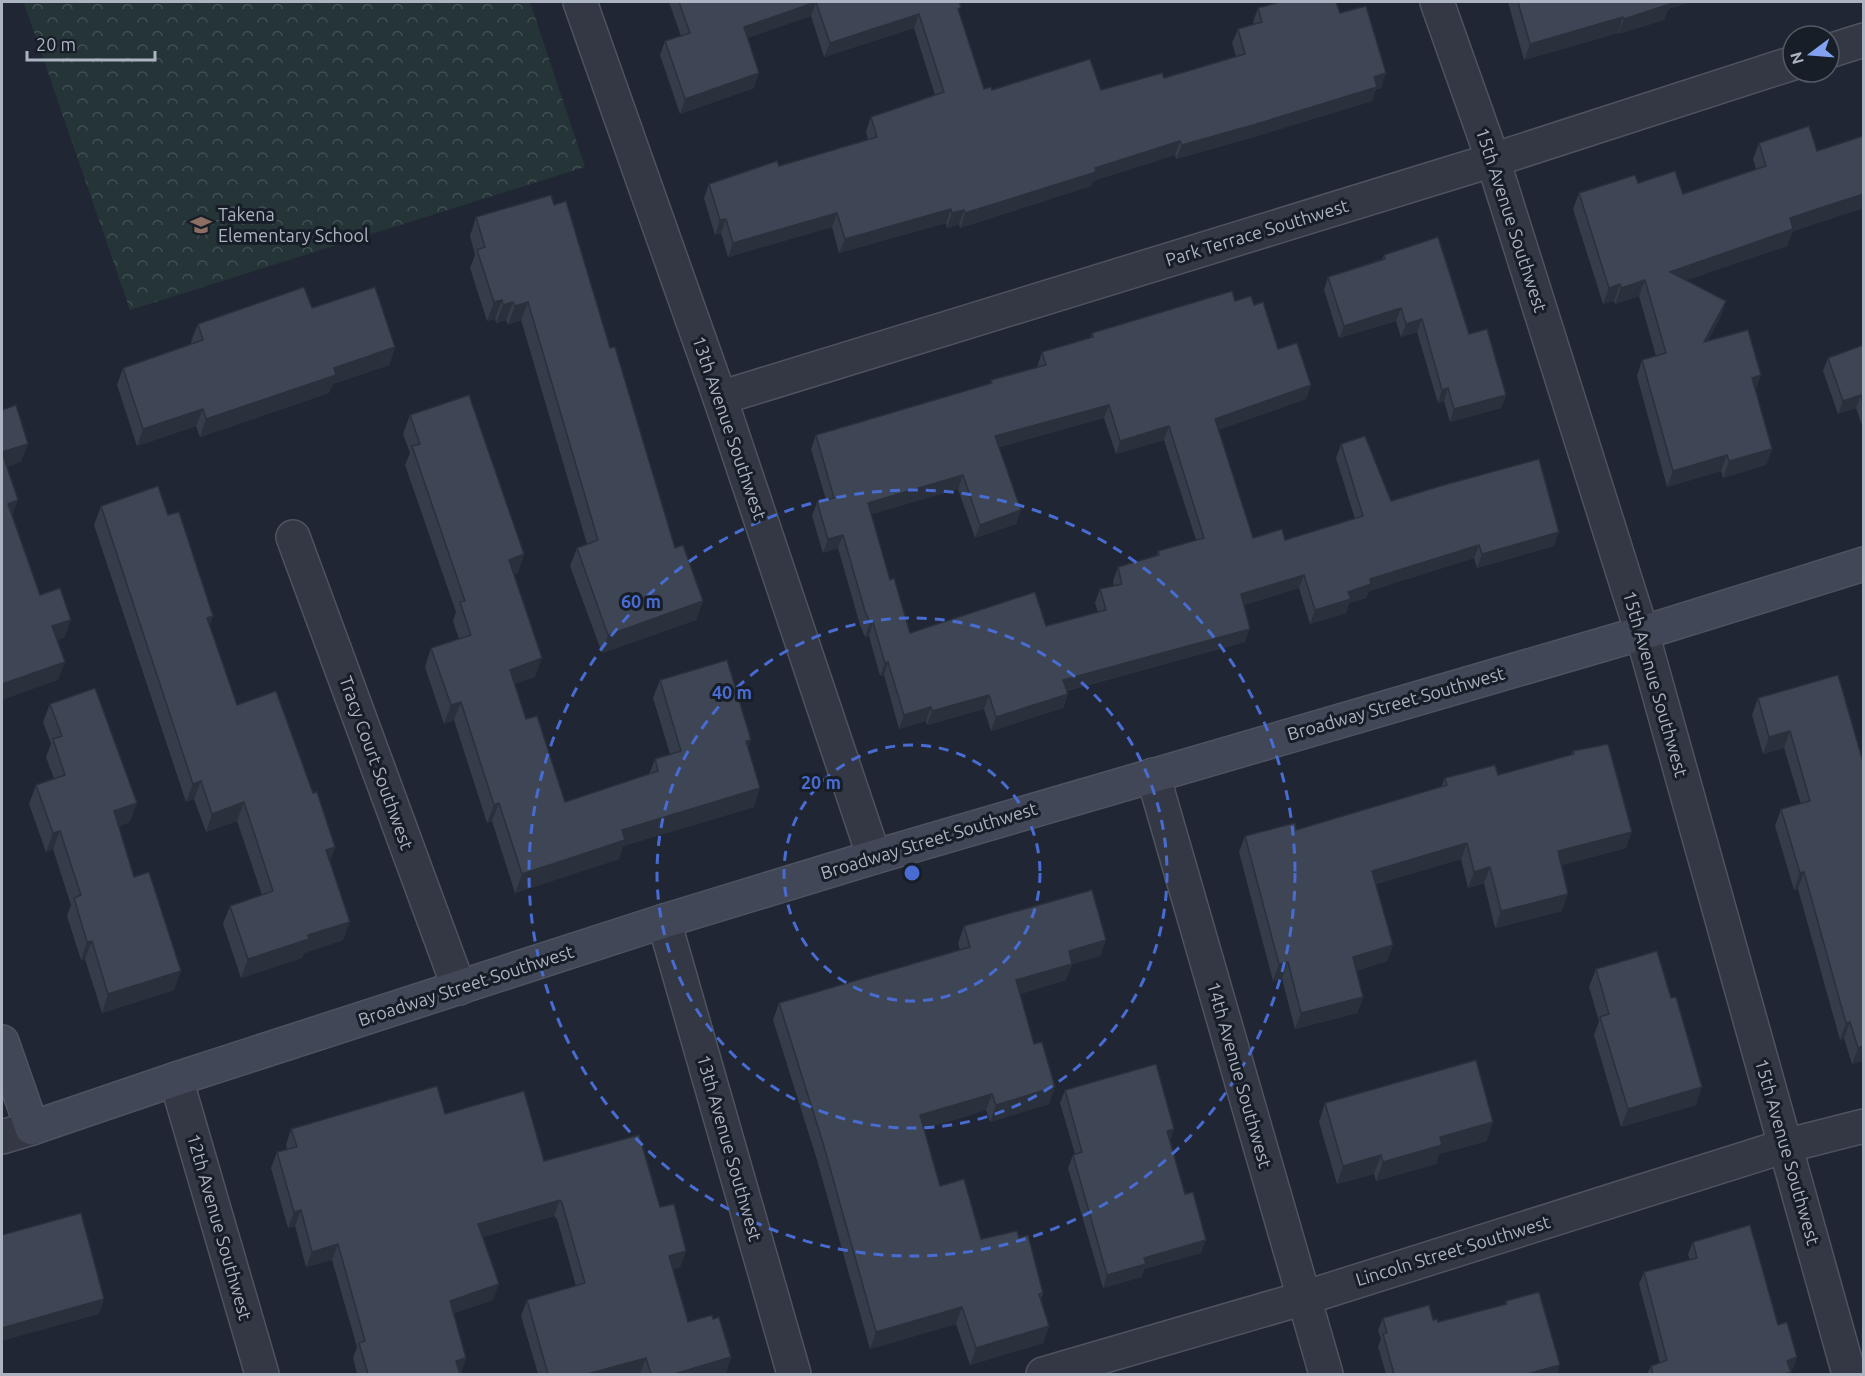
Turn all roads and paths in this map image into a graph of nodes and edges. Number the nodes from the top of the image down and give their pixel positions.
1 (580, 2) edge
2 (1437, 2) edge
3 (1863, 40) edge
4 (1841, 47) edge
5 (1781, 67) edge
6 (1493, 160) junction
7 (720, 398) junction
8 (293, 537) dead end
9 (1863, 564) edge
10 (1642, 633) junction
11 (1154, 774) junction
12 (874, 857) junction
13 (664, 921) junction
14 (459, 988) junction
15 (2, 1042) edge
16 (176, 1078) junction
17 (1863, 1126) edge
18 (17, 1133) edge
19 (1785, 1146) junction
20 (1304, 1298) junction
21 (262, 1374) edge
22 (794, 1374) edge
23 (1043, 1374) edge
24 (1326, 1374) edge
25 (1849, 1374) edge

1 - 7 street, 13th Avenue Southwest
2 - 6 street, 15th Avenue Southwest
3 - 4 street
5 - 6 street, Park Terrace Southwest
6 - 7 street, Park Terrace Southwest
6 - 10 street, 15th Avenue Southwest
7 - 12 street, 13th Avenue Southwest
8 - 14 street, Tracy Court Southwest
9 - 10 street, Broadway Street Southwest
10 - 11 street, Broadway Street Southwest
10 - 19 street, 15th Avenue Southwest
11 - 12 street, Broadway Street Southwest
11 - 20 street, 14th Avenue Southwest
12 - 13 street, Broadway Street Southwest
13 - 14 street, Broadway Street Southwest
13 - 22 street, 13th Avenue Southwest
14 - 16 street, Broadway Street Southwest
15 - 18 street
16 - 18 street, Broadway Street Southwest
16 - 21 street, 12th Avenue Southwest
17 - 19 street, Lincoln Street Southwest
19 - 20 street, Lincoln Street Southwest
19 - 25 street, 15th Avenue Southwest
20 - 23 street, Lincoln Street Southwest
20 - 24 street, 14th Avenue Southwest

